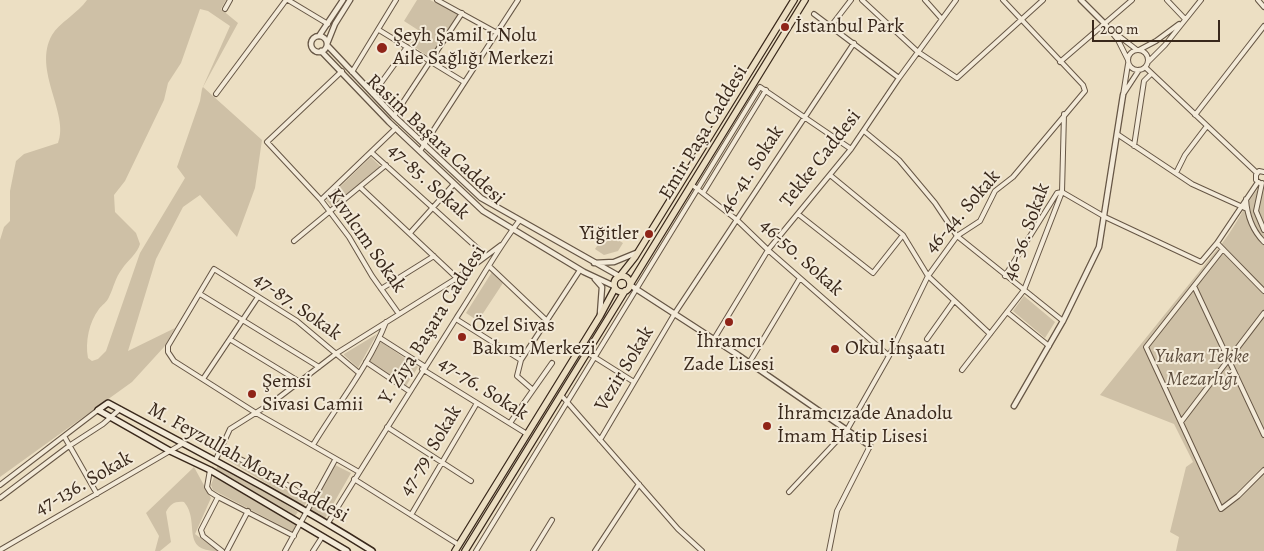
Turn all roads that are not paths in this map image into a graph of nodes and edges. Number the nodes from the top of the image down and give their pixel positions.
1 (230, 0) edge
2 (287, 0) edge
3 (343, 0) edge
4 (350, 0) edge
5 (396, 0) edge
6 (436, 0) edge
7 (516, 0) edge
8 (794, 0) edge
9 (805, 0) edge
10 (851, 0) edge
11 (862, 0) edge
12 (925, 0) edge
13 (956, 0) edge
14 (1003, 0) edge
15 (1043, 0) edge
16 (1081, 0) edge
17 (1132, 0) edge
18 (1167, 0) edge
19 (1201, 0) edge
20 (1258, 0) edge
21 (1264, 7) edge
22 (225, 9) dead end
23 (462, 13) junction
24 (814, 14) dead end
25 (941, 18) junction
26 (1021, 18) junction
27 (1185, 19) junction
28 (328, 24) junction
29 (1105, 24) junction
30 (831, 26) junction
31 (1264, 26) edge
32 (379, 30) junction
33 (497, 33) junction
34 (319, 36) junction
35 (327, 44) junction
36 (854, 44) junction
37 (407, 47) junction
38 (1138, 50) junction
39 (321, 51) junction
40 (918, 52) junction
41 (1128, 61) junction
42 (431, 62) junction
43 (1060, 62) junction
44 (1148, 62) junction
45 (1145, 67) junction
46 (1139, 70) junction
47 (342, 71) junction
48 (352, 72) junction
49 (1152, 74) junction
50 (899, 78) junction
51 (464, 82) junction
52 (766, 90) junction
53 (216, 94) dead end
54 (373, 94) junction
55 (1123, 95) junction
56 (1064, 114) junction
57 (1195, 115) junction
58 (394, 116) junction
59 (803, 118) junction
60 (1207, 126) junction
61 (396, 128) junction
62 (864, 131) junction
63 (1117, 134) junction
64 (425, 146) junction
65 (1134, 146) junction
66 (851, 149) junction
67 (372, 152) junction
68 (420, 152) junction
69 (386, 165) junction
70 (1264, 165) edge
71 (1258, 172) junction
72 (1264, 172) edge
73 (1176, 173) junction
74 (830, 175) junction
75 (1261, 182) edge
76 (454, 184) junction
77 (691, 184) junction
78 (361, 188) junction
79 (698, 190) junction
80 (1062, 192) junction
81 (703, 193) junction
82 (1246, 198) junction
83 (321, 200) junction
84 (1242, 206) junction
85 (432, 207) junction
86 (1247, 209) junction
87 (330, 212) junction
88 (798, 214) junction
89 (1106, 217) junction
90 (737, 220) junction
91 (519, 221) junction
92 (512, 229) junction
93 (1264, 230) edge
94 (410, 233) junction
95 (903, 235) junction
96 (957, 236) junction
97 (294, 241) dead end
98 (1264, 242) edge
99 (1217, 243) junction
100 (501, 245) junction
101 (1223, 249) junction
102 (639, 250) junction
103 (768, 250) junction
104 (434, 256) junction
105 (486, 256) junction
106 (593, 263) junction
107 (489, 266) junction
108 (582, 271) junction
109 (620, 276) junction
110 (928, 276) junction
111 (1005, 276) junction
112 (457, 278) junction
113 (800, 278) junction
114 (631, 284) junction
115 (1194, 286) junction
116 (615, 287) junction
117 (381, 288) junction
118 (638, 289) junction
119 (1024, 290) junction
120 (1264, 290) edge
121 (625, 292) junction
122 (200, 294) junction
123 (258, 296) junction
124 (954, 301) junction
125 (1007, 312) junction
126 (676, 313) junction
127 (1264, 313) edge
128 (399, 314) junction
129 (600, 316) junction
130 (242, 319) junction
131 (456, 319) junction
132 (547, 321) junction
133 (1063, 321) junction
134 (386, 322) junction
135 (990, 334) junction
136 (380, 338) junction
137 (714, 339) junction
138 (926, 339) dead end
139 (230, 340) junction
140 (1049, 346) junction
141 (337, 353) junction
142 (588, 353) junction
143 (889, 356) junction
144 (594, 357) junction
145 (1229, 359) junction
146 (522, 360) junction
147 (366, 362) junction
148 (552, 363) dead end
149 (749, 363) junction
150 (319, 367) junction
151 (423, 368) junction
152 (962, 370) dead end
153 (359, 373) junction
154 (204, 379) junction
155 (300, 382) junction
156 (634, 382) junction
157 (533, 390) junction
158 (409, 391) junction
159 (561, 395) junction
160 (566, 401) junction
161 (477, 403) junction
162 (1014, 406) dead end
163 (120, 409) junction
164 (98, 410) junction
165 (256, 412) junction
166 (111, 417) junction
167 (1181, 422) junction
168 (510, 423) junction
169 (387, 427) junction
170 (847, 430) junction
171 (527, 434) junction
172 (1264, 435) edge
173 (64, 436) junction
174 (600, 440) junction
175 (182, 444) junction
176 (312, 445) junction
177 (69, 446) junction
178 (870, 446) joint
179 (220, 449) junction
180 (170, 452) junction
181 (216, 459) junction
182 (335, 460) junction
183 (442, 462) junction
184 (210, 470) junction
185 (1264, 470) edge
186 (359, 472) junction
187 (354, 479) junction
188 (470, 481) dead end
189 (639, 484) junction
190 (0, 485) edge
191 (789, 492) dead end
192 (97, 494) junction
193 (218, 496) junction
194 (0, 498) edge
195 (312, 500) junction
196 (306, 510) junction
197 (248, 511) junction
198 (411, 515) junction
199 (552, 520) dead end
200 (328, 523) junction
201 (300, 524) junction
202 (294, 536) junction
203 (322, 537) junction
204 (459, 545) junction
205 (0, 550) edge
206 (222, 551) edge
207 (227, 551) edge
208 (286, 551) edge
209 (313, 551) edge
210 (347, 551) edge
211 (372, 551) edge
212 (455, 551) edge
213 (465, 551) edge
214 (476, 551) edge
215 (533, 551) edge
216 (595, 551) edge
217 (702, 551) edge
218 (828, 551) edge

1 - 22 street
2 - 28 street
2 - 53 street
3 - 28 street
4 - 35 street
5 - 32 street
6 - 23 street
7 - 33 street
8 - 102 main road, Emir Paşa Caddesi
9 - 77 main road, Emir Paşa Caddesi
10 - 30 street
11 - 40 street
12 - 25 street
13 - 25 street, Tekke Caddesi
14 - 26 street
15 - 26 street
16 - 29 street
17 - 29 street
18 - 27 street
19 - 27 street
20 - 21 street
23 - 33 street
23 - 42 street
24 - 30 street
25 - 40 street, Tekke Caddesi
26 - 40 street
26 - 43 street
27 - 38 street
27 - 44 street
28 - 34 street
29 - 38 street
29 - 41 street
29 - 43 street
30 - 36 street
31 - 57 street
32 - 37 street
32 - 48 street
33 - 51 street
34 - 35 street
34 - 39 street
35 - 39 street
35 - 48 street, Rasim Başara Caddesi
36 - 50 street
36 - 59 street, 46-41. Sokak
37 - 42 street
37 - 54 street
38 - 41 street
38 - 44 street
39 - 47 street, Rasim Başara Caddesi
40 - 50 street, Tekke Caddesi
41 - 46 street
41 - 55 street
42 - 51 street
42 - 58 street
43 - 56 street, 46-44. Sokak
44 - 45 street
45 - 46 street
45 - 49 street
46 - 55 street
47 - 61 street, Rasim Başara Caddesi
47 - 83 street, Kıvılcım Sokak
48 - 54 street, Rasim Başara Caddesi
49 - 57 street
49 - 65 street
50 - 62 street, Tekke Caddesi
51 - 64 street
52 - 59 street
52 - 79 street
52 - 81 street
54 - 58 street, Rasim Başara Caddesi
55 - 63 street
56 - 80 street, 46-36. Sokak
56 - 96 street, 46-44. Sokak
57 - 60 street
58 - 64 street, Rasim Başara Caddesi
59 - 66 street
59 - 90 street, 46-41. Sokak
60 - 71 street
60 - 73 street
61 - 67 street
61 - 68 street, Rasim Başara Caddesi
62 - 66 street, Tekke Caddesi
62 - 96 street
63 - 65 street
63 - 89 street
64 - 68 street
64 - 91 street, Rasim Başara Caddesi
65 - 73 street
66 - 74 street, Tekke Caddesi
67 - 69 street, 47-85. Sokak
67 - 83 street
68 - 76 street, Rasim Başara Caddesi
69 - 78 street
69 - 85 street, 47-85. Sokak
70 - 71 street
71 - 72 street
71 - 75 street
73 - 84 street
74 - 88 street, Tekke Caddesi
74 - 95 street
75 - 82 street
75 - 93 street
76 - 85 street
76 - 92 street, Rasim Başara Caddesi
77 - 79 street, 46-50. Sokak
77 - 114 main road, Emir Paşa Caddesi
78 - 87 street
78 - 94 street
79 - 81 street, 46-50. Sokak
79 - 118 street
80 - 89 street
80 - 111 street
80 - 119 street, 46-36. Sokak
81 - 90 street, 46-50. Sokak
82 - 84 street
82 - 86 street
83 - 87 street, Kıvılcım Sokak
84 - 86 street
84 - 99 street
85 - 94 street
85 - 105 street, 47-85. Sokak
86 - 98 street
87 - 97 street
87 - 117 street, Kıvılcım Sokak
88 - 95 street
88 - 103 street, Tekke Caddesi
89 - 99 street
89 - 133 street
90 - 103 street, 46-50. Sokak
90 - 126 street, 46-41. Sokak
91 - 92 street, Y. Ziya Başara Caddesi
91 - 106 street, Rasim Başara Caddesi
92 - 100 street, Y. Ziya Başara Caddesi
92 - 108 street, Rasim Başara Caddesi
94 - 104 street
95 - 110 street
96 - 110 street, 46-44. Sokak
96 - 111 street
99 - 101 street
100 - 105 street
100 - 107 street, Y. Ziya Başara Caddesi
101 - 115 street
101 - 120 street
102 - 106 street
102 - 109 main road, Emir Paşa Caddesi
103 - 113 street, 46-50. Sokak
103 - 137 street, Tekke Caddesi
104 - 112 street
104 - 117 street
105 - 112 street
106 - 109 street, Rasim Başara Caddesi
107 - 131 street, Y. Ziya Başara Caddesi
107 - 132 street
108 - 116 street, Rasim Başara Caddesi
108 - 129 street
108 - 132 street
109 - 114 main road
109 - 116 main road
110 - 124 street
110 - 143 street, 46-44. Sokak
111 - 119 street
112 - 128 street
113 - 143 street, 46-50. Sokak
113 - 149 street
114 - 118 street
114 - 121 main road
115 - 145 street
115 - 167 street
116 - 121 main road
116 - 129 main road
117 - 128 street, Kıvılcım Sokak
118 - 126 street
118 - 144 street
119 - 125 street, 46-36. Sokak
119 - 133 street
121 - 142 main road
122 - 123 street, 47-87. Sokak
122 - 130 street
122 - 154 street
123 - 130 street
123 - 141 street, 47-87. Sokak
124 - 135 street
124 - 138 street
125 - 135 street, 46-36. Sokak
125 - 140 street
126 - 137 street
126 - 156 street, Vezir Sokak
127 - 145 street
128 - 134 street
129 - 171 main road
130 - 139 street
130 - 150 street
131 - 146 street
131 - 151 street, Y. Ziya Başara Caddesi
132 - 146 street
133 - 140 street
134 - 136 street
134 - 141 street
135 - 152 street, 46-36. Sokak
136 - 147 street
136 - 151 street, 47-76. Sokak
137 - 149 street
139 - 154 street
139 - 155 street
140 - 162 street
141 - 150 street
141 - 153 street, 47-87. Sokak
142 - 144 street
142 - 159 main road
143 - 170 street, 46-44. Sokak
144 - 156 street
144 - 160 street
145 - 167 street
145 - 172 street
146 - 157 street
147 - 153 street
147 - 158 street
148 - 157 street
149 - 170 street
150 - 155 street
151 - 158 street, Y. Ziya Başara Caddesi
151 - 161 street, 47-76. Sokak
153 - 176 street
154 - 165 street
155 - 165 street
156 - 174 street, Vezir Sokak
157 - 168 street
158 - 169 street, Y. Ziya Başara Caddesi
159 - 160 street
159 - 213 main road
160 - 174 street
160 - 214 street
161 - 168 street, 47-76. Sokak
161 - 183 street, 47-79. Sokak
163 - 164 main road, M. Feyzullah Moral Caddesi
163 - 166 street
163 - 175 main road, M. Feyzullah Moral Caddesi
164 - 166 main road, M. Feyzullah Moral Caddesi
164 - 173 street
165 - 176 street
165 - 179 street
166 - 177 street
166 - 180 main road, M. Feyzullah Moral Caddesi
167 - 185 street
168 - 171 street, 47-76. Sokak
169 - 183 street
169 - 186 street, Y. Ziya Başara Caddesi
170 - 178 street
170 - 191 street, 46-44. Sokak
171 - 204 main road
173 - 177 street
173 - 190 street
174 - 189 street
175 - 180 street, 47-136. Sokak
175 - 181 main road, M. Feyzullah Moral Caddesi
176 - 182 street
177 - 192 street
177 - 194 street
178 - 218 street
179 - 181 street
179 - 195 street
180 - 184 main road, M. Feyzullah Moral Caddesi
180 - 192 street, 47-136. Sokak
181 - 184 street
181 - 196 main road, M. Feyzullah Moral Caddesi
182 - 186 street
182 - 195 street
183 - 188 street
183 - 198 street, 47-79. Sokak
184 - 193 street
184 - 201 main road, M. Feyzullah Moral Caddesi
186 - 187 street, Y. Ziya Başara Caddesi
187 - 198 street
187 - 200 street, Y. Ziya Başara Caddesi
189 - 216 street
189 - 217 street
192 - 205 street, 47-136. Sokak
193 - 197 street
193 - 206 street
195 - 196 street
196 - 200 main road, M. Feyzullah Moral Caddesi
196 - 201 street
197 - 202 street
197 - 207 street
198 - 204 street
199 - 215 street
200 - 211 main road, M. Feyzullah Moral Caddesi
201 - 202 street
201 - 203 main road, M. Feyzullah Moral Caddesi
202 - 208 street
203 - 209 street
203 - 210 main road, M. Feyzullah Moral Caddesi
204 - 212 main road

